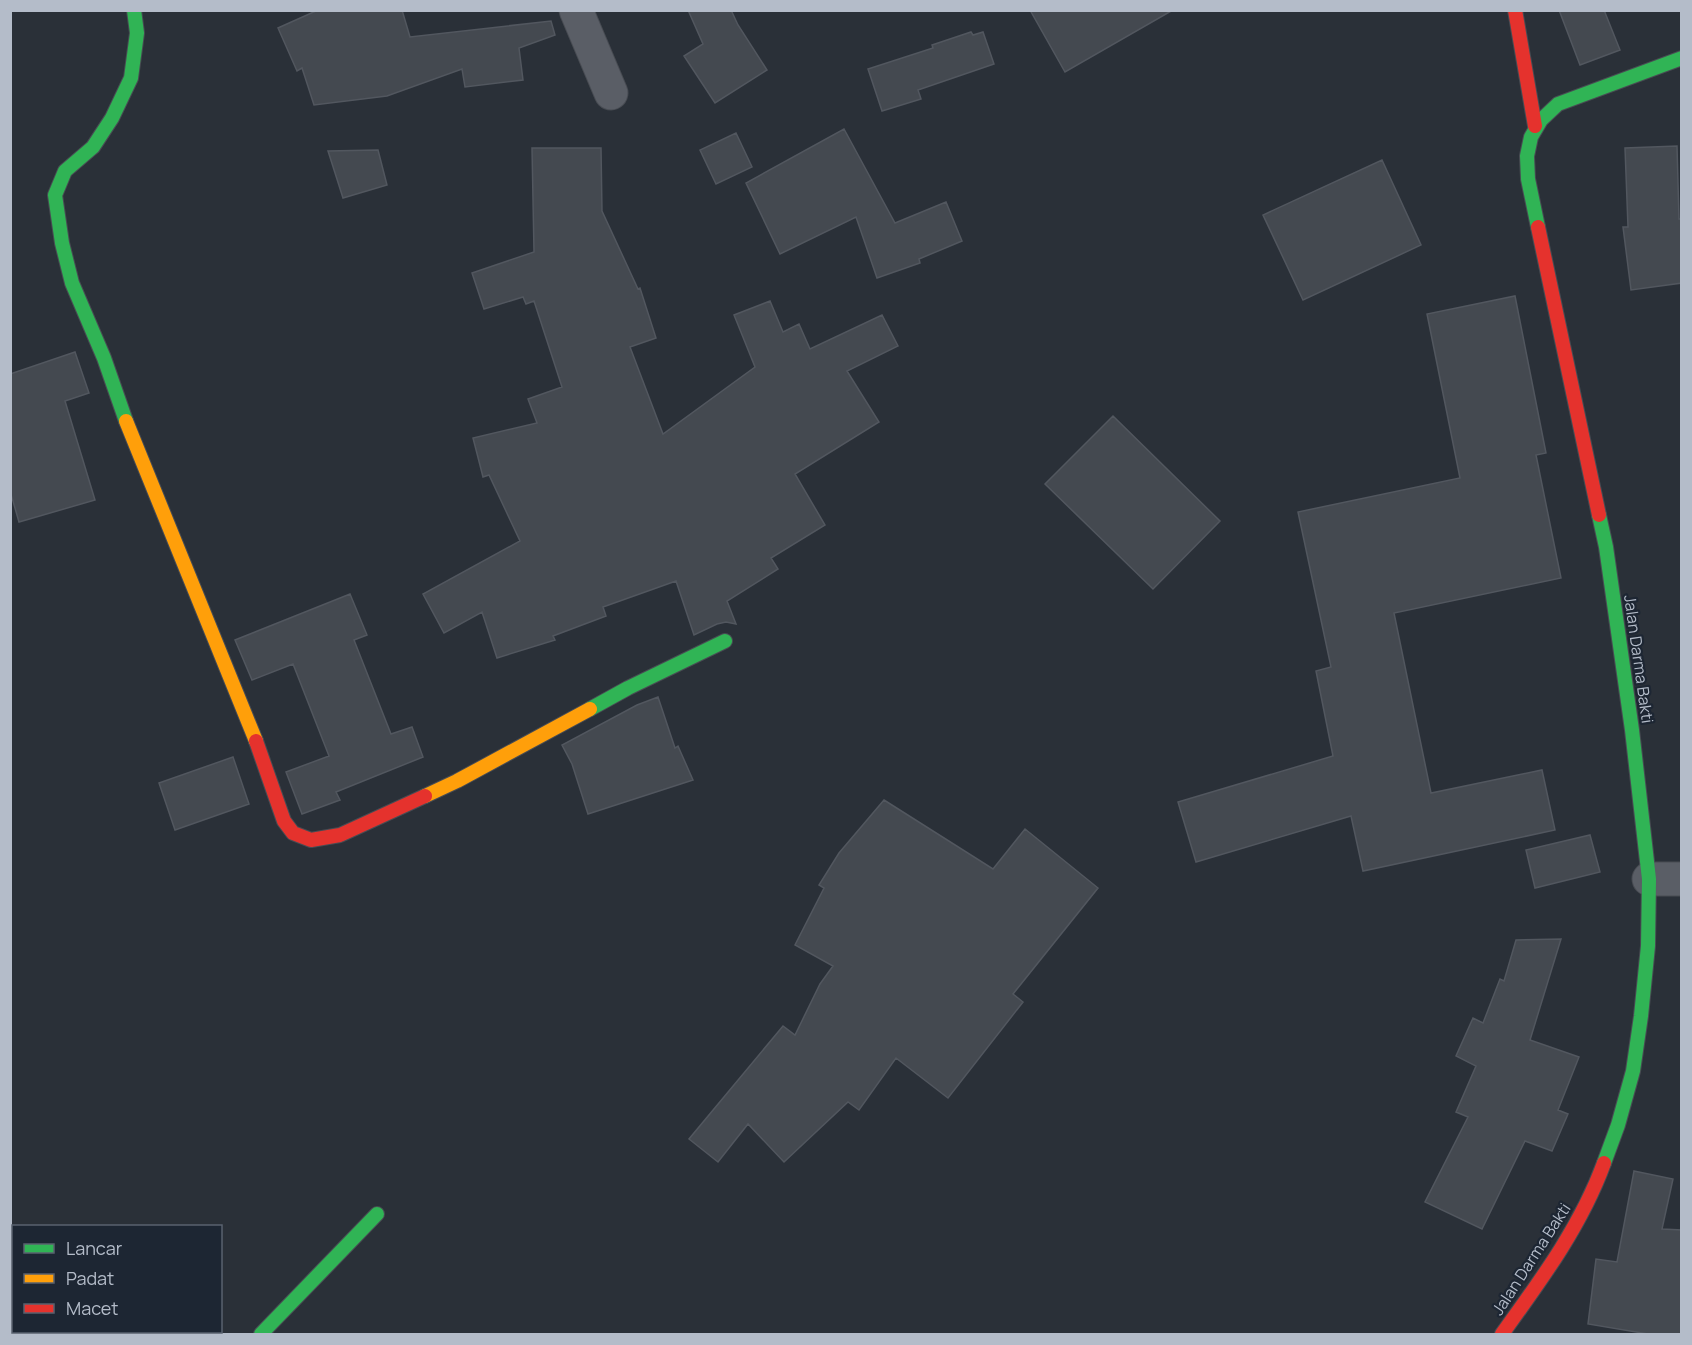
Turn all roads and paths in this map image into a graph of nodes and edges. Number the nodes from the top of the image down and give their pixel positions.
1 (134, 10) edge
2 (576, 10) edge
3 (1515, 10) edge
4 (1682, 58) edge
5 (611, 93) dead end
6 (1536, 126) junction
7 (725, 641) dead end
8 (1649, 879) junction
9 (1682, 879) edge
10 (377, 1214) dead end
11 (261, 1335) edge
12 (1502, 1335) edge

1 - 7 street
2 - 5 street
3 - 6 street
4 - 6 street, Jalan Darma Bakti
6 - 8 street, Jalan Darma Bakti
8 - 9 street
8 - 12 street, Jalan Darma Bakti
10 - 11 street

